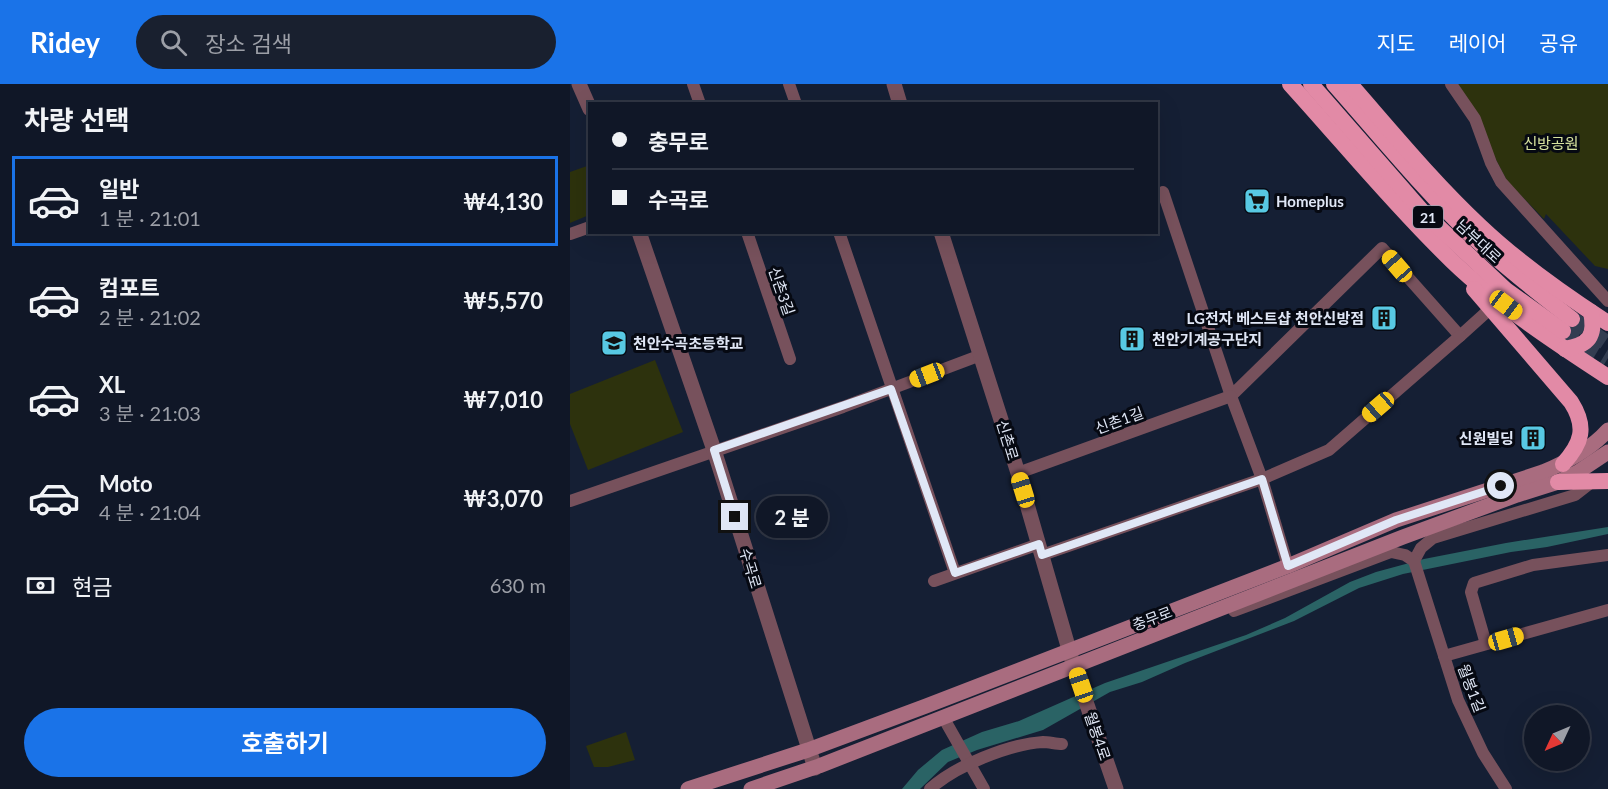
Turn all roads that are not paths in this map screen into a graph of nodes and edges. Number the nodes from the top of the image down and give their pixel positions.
1 (579, 84) edge
2 (693, 84) edge
3 (789, 84) edge
4 (894, 84) edge
5 (1290, 84) edge
6 (1311, 84) edge
7 (1334, 84) edge
8 (1350, 84) edge
9 (1452, 84) edge
10 (698, 102) edge
11 (795, 102) edge
12 (899, 102) edge
13 (588, 104) edge
14 (1163, 192) dead end
15 (588, 228) edge
16 (570, 234) edge
17 (640, 234) edge
18 (748, 234) edge
19 (840, 234) edge
20 (942, 234) edge
21 (1445, 255) junction
22 (1607, 297) edge
23 (1491, 308) junction
24 (1591, 312) junction
25 (1608, 323) edge
26 (1460, 336) junction
27 (1565, 349) junction
28 (981, 355) junction
29 (790, 359) dead end
30 (1608, 377) edge
31 (891, 389) junction
32 (1231, 396) junction
33 (1608, 430) edge
34 (714, 450) junction
35 (1608, 452) edge
36 (1563, 464) junction
37 (1018, 473) junction
38 (1262, 479) junction
39 (1601, 481) edge
40 (1558, 482) junction
41 (570, 501) edge
42 (1041, 549) junction
43 (1608, 555) edge
44 (1413, 561) junction
45 (1288, 566) junction
46 (955, 573) junction
47 (934, 580) dead end
48 (1608, 610) edge
49 (1180, 625) junction
50 (1486, 644) junction
51 (1070, 649) junction
52 (1444, 656) junction
53 (1074, 666) junction
54 (943, 717) junction
55 (1062, 744) dead end
56 (808, 750) junction
57 (967, 760) junction
58 (814, 768) junction
59 (688, 789) edge
60 (751, 789) edge
61 (930, 789) edge
62 (984, 789) edge
63 (1116, 789) edge
64 (1506, 789) edge

1 - 13 street
2 - 10 street
3 - 11 street
4 - 12 street
5 - 21 highway
6 - 7 highway, 남부대로 / 21
8 - 24 highway
9 - 22 street
14 - 32 street
15 - 16 street
17 - 34 street, 수곡로
18 - 29 street, 신촌3길
19 - 31 street
20 - 28 street, 신촌로
21 - 23 highway
21 - 27 highway
23 - 26 street
23 - 36 highway
24 - 25 highway
24 - 27 highway
26 - 32 street, 신촌1길
26 - 38 street
27 - 30 highway
28 - 31 street
28 - 37 street, 신촌로
31 - 34 street
31 - 46 street
32 - 37 street, 신촌1길
32 - 38 street
33 - 36 main road, 충무로
34 - 41 street
34 - 56 street, 수곡로
35 - 40 main road, 충무로
36 - 45 main road, 충무로
37 - 42 street, 신촌로
38 - 42 street
38 - 45 street
39 - 40 highway
39 - 44 street
40 - 49 main road, 충무로
42 - 46 street
42 - 51 street, 신촌로
43 - 50 street
44 - 49 street
44 - 52 street, 월봉1길
45 - 51 main road, 충무로
46 - 47 street
48 - 50 street
49 - 53 main road, 충무로
50 - 52 street
51 - 53 street, 월봉4로
51 - 56 main road, 충무로
52 - 64 street, 월봉1길
53 - 54 main road, 충무로
53 - 63 street, 월봉4로
54 - 57 street
54 - 58 main road, 충무로
55 - 57 street
56 - 58 street, 수곡로
56 - 59 main road, 충무로
57 - 61 street
57 - 62 street
58 - 60 main road, 충무로

